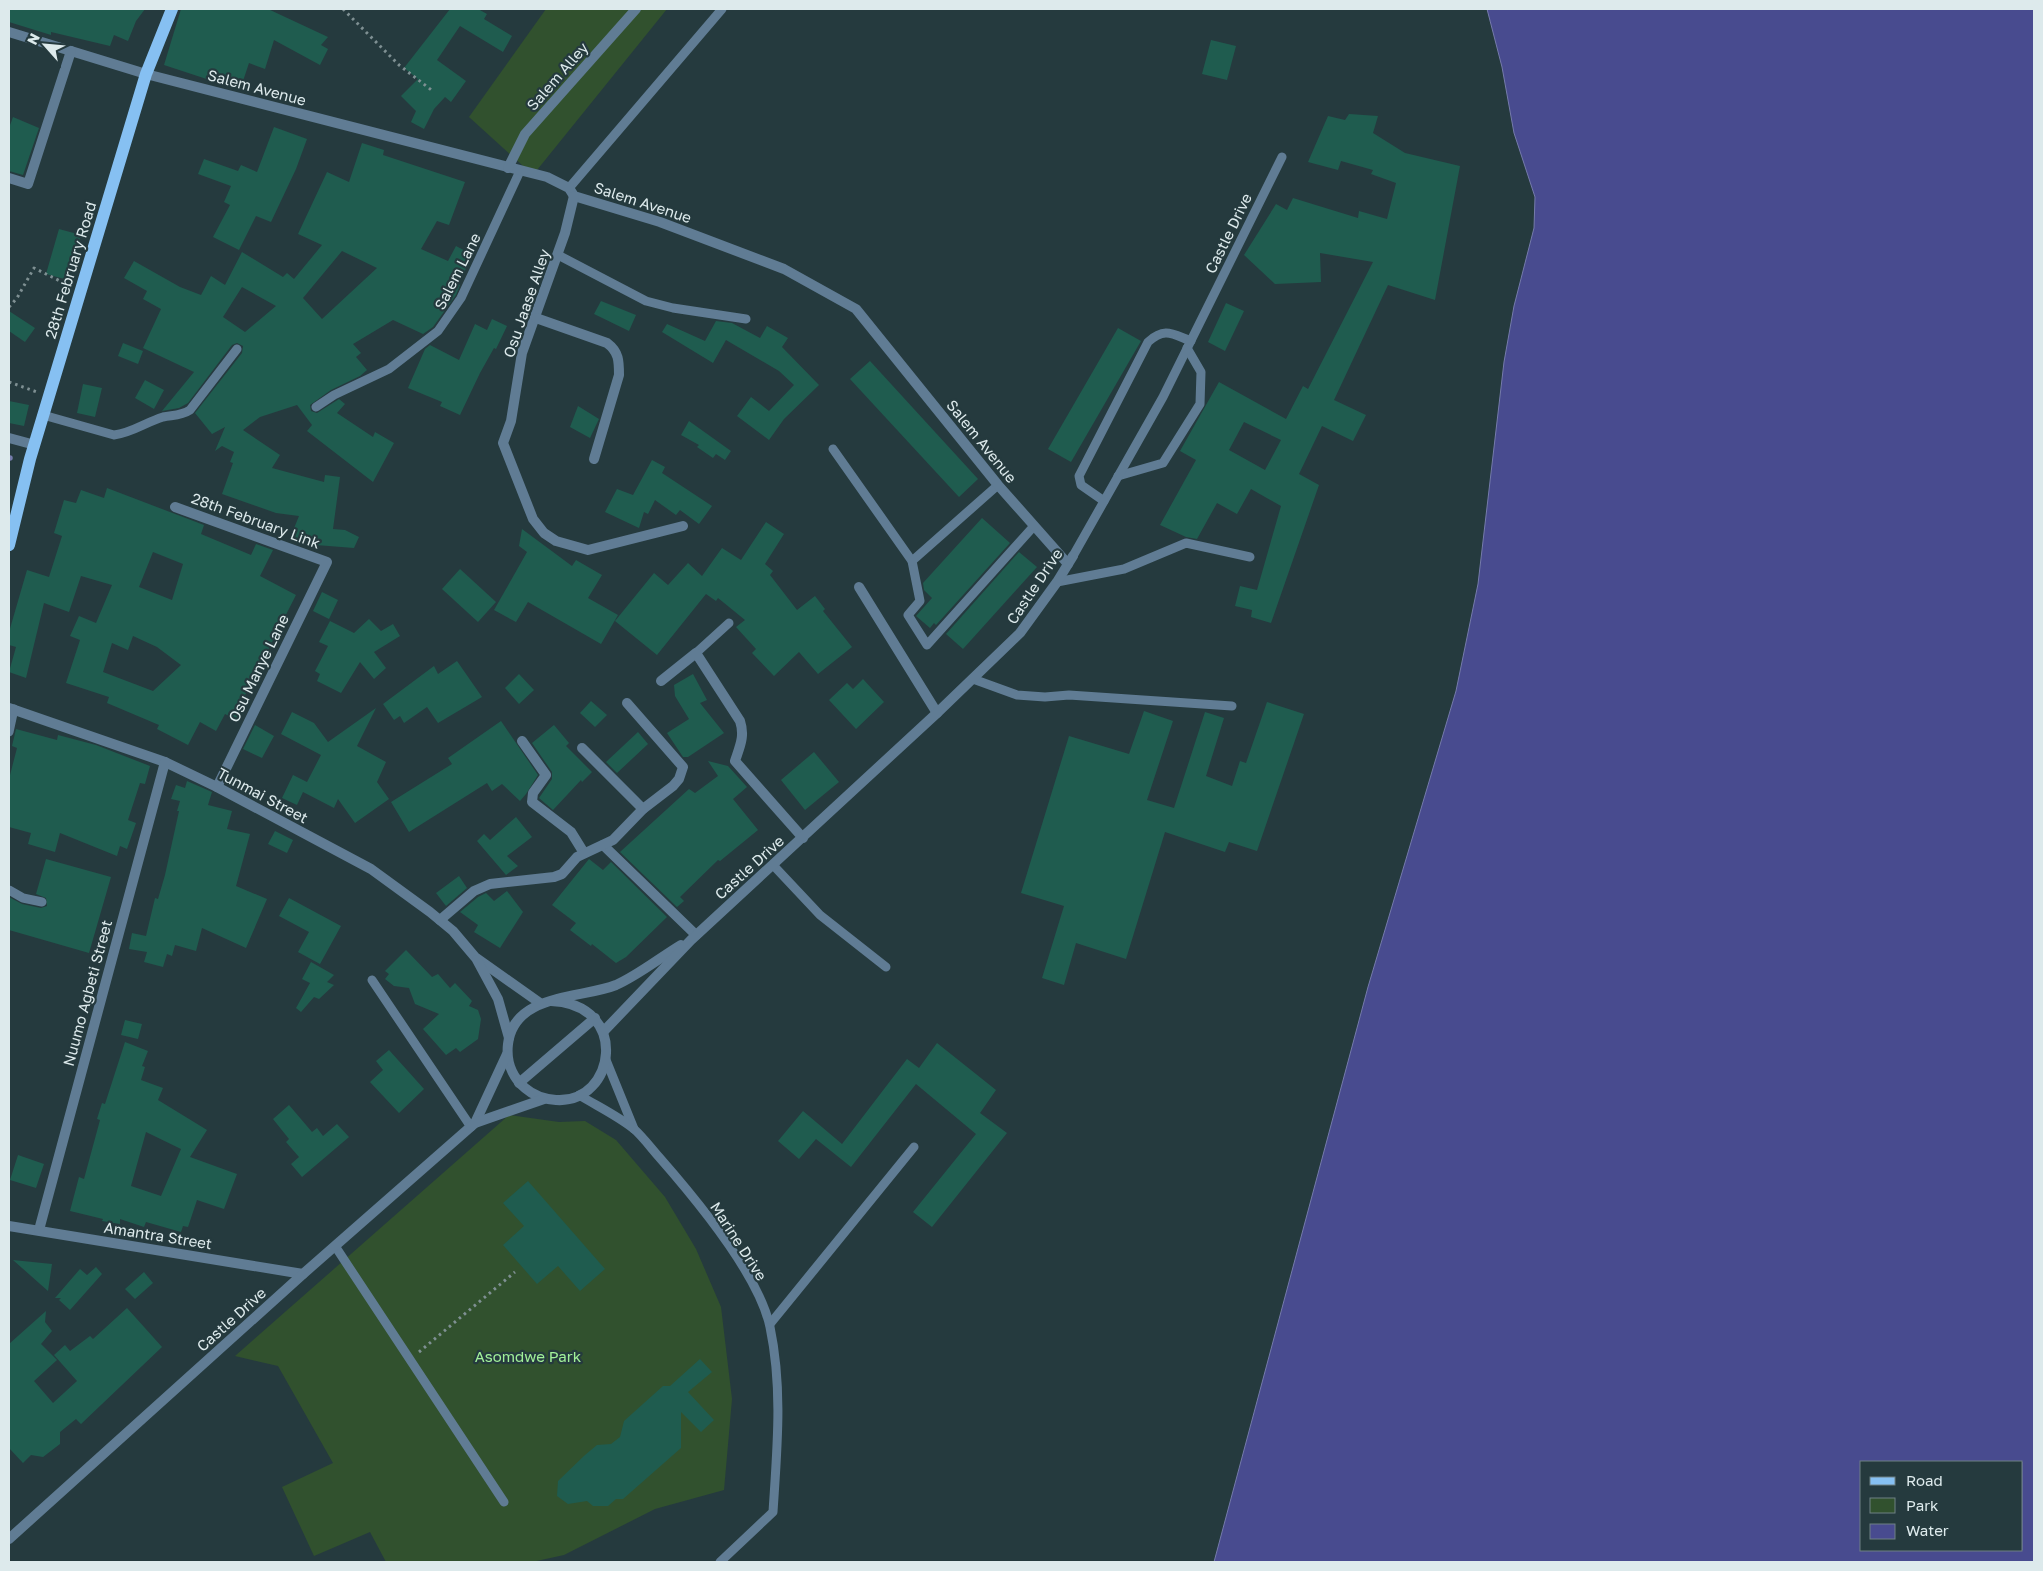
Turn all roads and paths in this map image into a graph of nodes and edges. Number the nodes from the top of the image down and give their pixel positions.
1 (172, 9) edge
2 (343, 9) edge
3 (636, 9) edge
4 (722, 9) edge
5 (9, 32) edge
6 (71, 51) junction
7 (146, 74) junction
8 (434, 92) dead end
9 (1282, 157) dead end
10 (508, 168) junction
11 (520, 171) junction
12 (9, 178) edge
13 (571, 192) junction
14 (558, 255) junction
15 (81, 289) junction
16 (9, 307) edge
17 (536, 318) junction
18 (746, 320) dead end
19 (1189, 344) junction
20 (238, 349) dead end
21 (9, 382) edge
22 (49, 396) junction
23 (316, 407) dead end
24 (43, 415) junction
25 (9, 438) edge
26 (35, 445) junction
27 (833, 449) dead end
28 (594, 459) dead end
29 (1118, 476) junction
30 (998, 485) junction
31 (1104, 501) junction
32 (175, 507) dead end
33 (684, 526) dead end
34 (1034, 526) junction
35 (9, 545) edge
36 (1250, 557) dead end
37 (1070, 560) junction
38 (912, 561) junction
39 (327, 562) joint
40 (1057, 582) junction
41 (859, 587) dead end
42 (729, 623) dead end
43 (696, 653) junction
44 (973, 679) junction
45 (661, 681) dead end
46 (627, 703) dead end
47 (1232, 706) dead end
48 (12, 709) edge
49 (937, 713) junction
50 (9, 732) edge
51 (522, 741) dead end
52 (582, 748) dead end
53 (164, 762) junction
54 (217, 787) junction
55 (643, 809) junction
56 (803, 838) junction
57 (603, 845) junction
58 (584, 853) junction
59 (773, 865) junction
60 (9, 890) edge
61 (42, 902) dead end
62 (440, 920) junction
63 (694, 938) junction
64 (475, 956) junction
65 (886, 967) dead end
66 (372, 980) dead end
67 (551, 1001) junction
68 (540, 1003) junction
69 (595, 1018) junction
70 (603, 1032) junction
71 (509, 1038) junction
72 (507, 1054) junction
73 (606, 1060) junction
74 (518, 1083) junction
75 (579, 1095) junction
76 (544, 1099) junction
77 (473, 1125) junction
78 (634, 1129) junction
79 (914, 1147) dead end
80 (9, 1226) edge
81 (39, 1230) junction
82 (335, 1246) junction
83 (514, 1272) dead end
84 (303, 1274) junction
85 (770, 1324) junction
86 (410, 1360) junction
87 (504, 1502) dead end
88 (9, 1540) edge
89 (720, 1562) edge

1 - 7 main road, 28th February Road
2 - 8 path
3 - 10 street, Salem Alley
4 - 13 lane, Osu Jaase Alley
5 - 6 street, Salem Avenue
6 - 7 street, Salem Avenue
6 - 12 street
7 - 10 street, Salem Avenue
7 - 15 main road, 28th February Road
9 - 19 lane, Castle Drive
10 - 11 street, Salem Avenue
11 - 13 street, Salem Avenue
11 - 23 lane, Salem Lane
13 - 14 street, Osu Jaase Alley
13 - 30 street, Salem Avenue
14 - 17 street, Osu Jaase Alley
14 - 18 lane
15 - 16 path
15 - 22 main road, 28th February Road
17 - 28 street
17 - 33 street, Osu Jaase Alley
19 - 29 lane, Castle Drive
19 - 29 lane
19 - 31 lane
20 - 24 lane
21 - 22 path
22 - 24 main road, 28th February Road
24 - 26 main road, 28th February Road
25 - 26 street
26 - 35 main road, 28th February Road
27 - 38 lane
29 - 31 lane, Castle Drive
30 - 34 street, Salem Avenue
30 - 38 lane
31 - 37 lane, Castle Drive
32 - 39 street, 28th February Link
34 - 37 street, Salem Avenue
34 - 38 lane
36 - 40 lane
37 - 40 street, Castle Drive
39 - 54 street, Osu Manye Lane
40 - 44 street, Castle Drive
41 - 49 street
42 - 43 lane
43 - 45 street
43 - 56 street
44 - 47 lane
44 - 49 street, Castle Drive
46 - 55 street
48 - 50 lane
48 - 53 street, Tunmai Street
49 - 56 street, Castle Drive
51 - 58 street
52 - 55 street
53 - 54 street, Tunmai Street
53 - 81 street, Nuumo Agbeti Street
54 - 62 street, Tunmai Street
55 - 57 street
56 - 59 street, Castle Drive
57 - 58 street
57 - 63 street
58 - 62 street
59 - 63 street, Castle Drive
59 - 65 lane
60 - 61 lane
62 - 64 street, Tunmai Street
63 - 67 street, Castle Drive
63 - 70 street, Castle Drive
64 - 68 street, Tunmai Street
64 - 71 street, Tunmai Street
66 - 77 lane
67 - 68 street, Castle Drive
67 - 69 street
68 - 71 street
69 - 70 street
69 - 74 street
70 - 73 street
71 - 72 street
72 - 74 street
72 - 77 street, Castle Drive
73 - 75 street
73 - 78 lane, Marine Drive
74 - 76 street
75 - 76 street
75 - 78 lane, Marine Drive
76 - 77 street, Castle Drive
77 - 82 street, Castle Drive
78 - 85 lane, Marine Drive
79 - 85 lane
80 - 81 street, Amantra Street
81 - 84 street, Amantra Street
82 - 84 street, Castle Drive
82 - 86 lane
83 - 86 path
84 - 88 street, Castle Drive
85 - 89 lane, Marine Drive
86 - 87 lane

